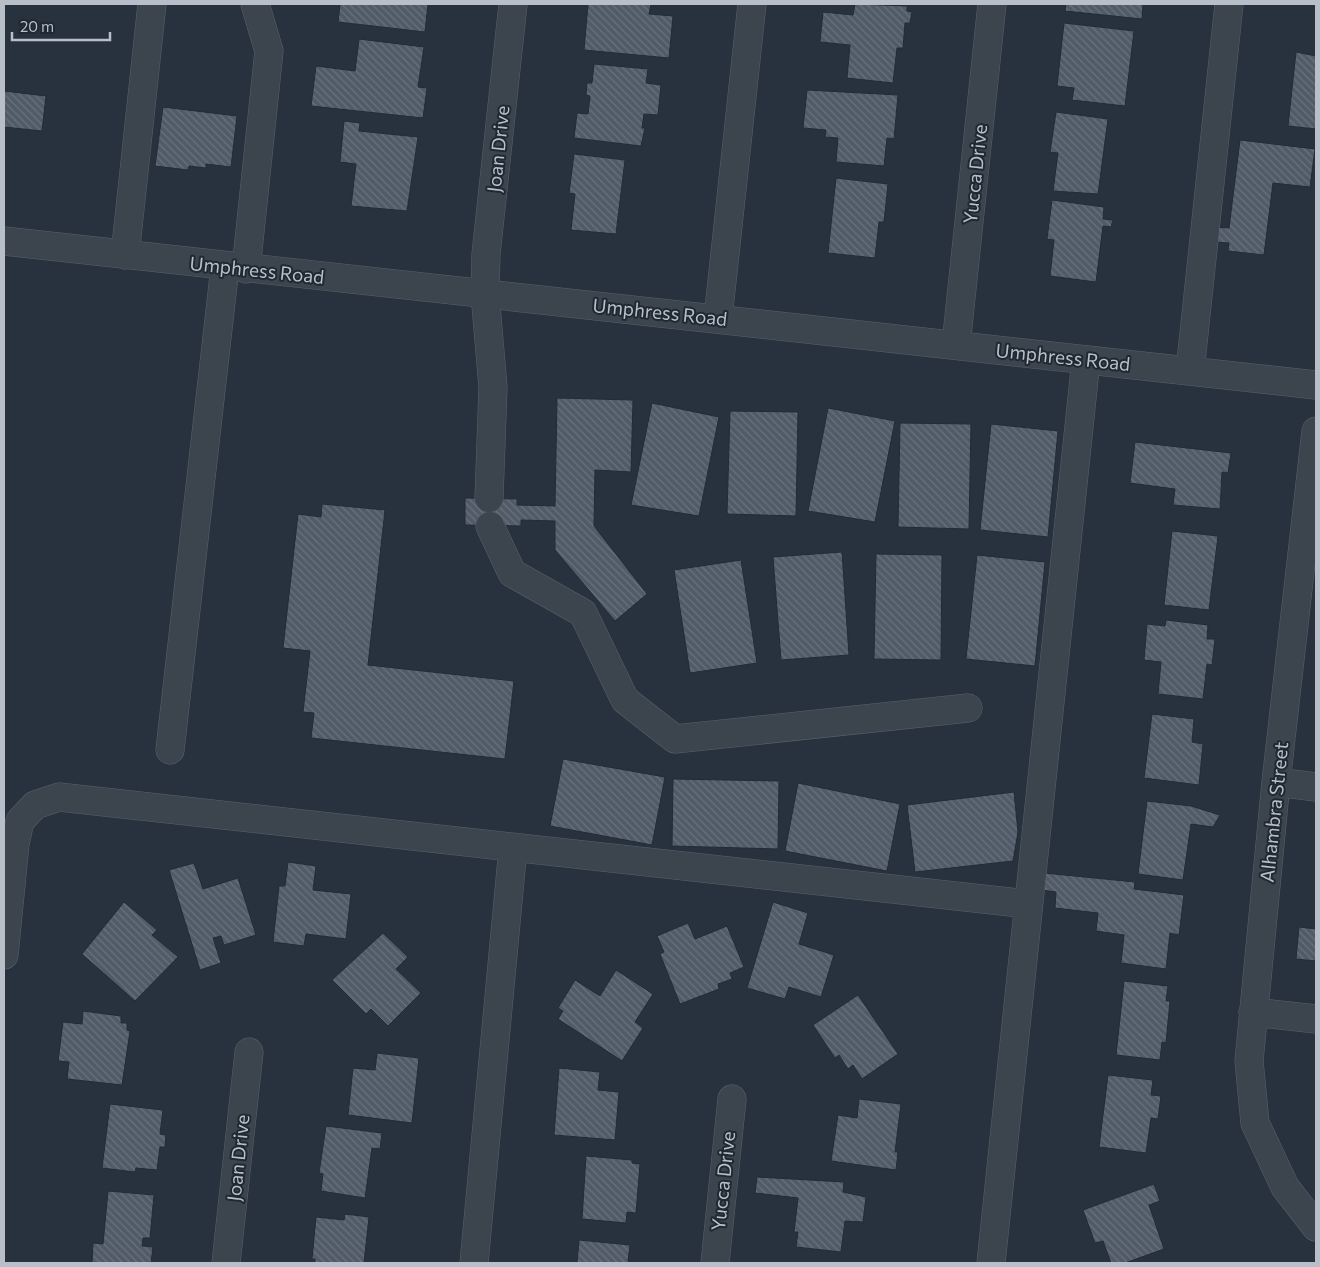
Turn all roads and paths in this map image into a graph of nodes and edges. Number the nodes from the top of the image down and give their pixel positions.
1 (152, 4) edge
2 (256, 4) edge
3 (514, 4) edge
4 (752, 4) edge
5 (992, 4) edge
6 (1229, 4) edge
7 (4, 242) edge
8 (126, 255) junction
9 (236, 268) junction
10 (485, 294) junction
11 (718, 318) junction
12 (956, 345) junction
13 (1086, 360) junction
14 (1190, 371) junction
15 (1316, 385) edge
16 (1316, 431) edge
17 (489, 498) dead end
18 (490, 526) dead end
19 (968, 708) dead end
20 (170, 750) dead end
21 (1276, 782) junction
22 (1316, 787) edge
23 (513, 848) junction
24 (1028, 904) junction
25 (4, 955) edge
26 (1253, 1012) junction
27 (1316, 1020) edge
28 (249, 1052) dead end
29 (732, 1099) dead end
30 (1316, 1227) edge
31 (226, 1263) edge
32 (474, 1263) edge
33 (715, 1263) edge
34 (991, 1263) edge

1 - 8 street
2 - 9 street
3 - 10 street, Joan Drive
4 - 11 street
5 - 12 street, Yucca Drive
6 - 14 street
7 - 8 street, Umphress Road
8 - 9 street, Umphress Road
9 - 10 street, Umphress Road
9 - 20 street
10 - 11 street, Umphress Road
10 - 17 street, Joan Drive
11 - 12 street, Umphress Road
12 - 13 street, Umphress Road
13 - 14 street, Umphress Road
13 - 24 street
14 - 15 street, Umphress Road
16 - 21 street, Alhambra Street
18 - 19 street
21 - 22 street
21 - 26 street, Alhambra Street
23 - 24 street
23 - 25 street
23 - 32 street
24 - 34 street
26 - 27 street
26 - 30 street, Alhambra Street
28 - 31 street, Joan Drive
29 - 33 street, Yucca Drive

